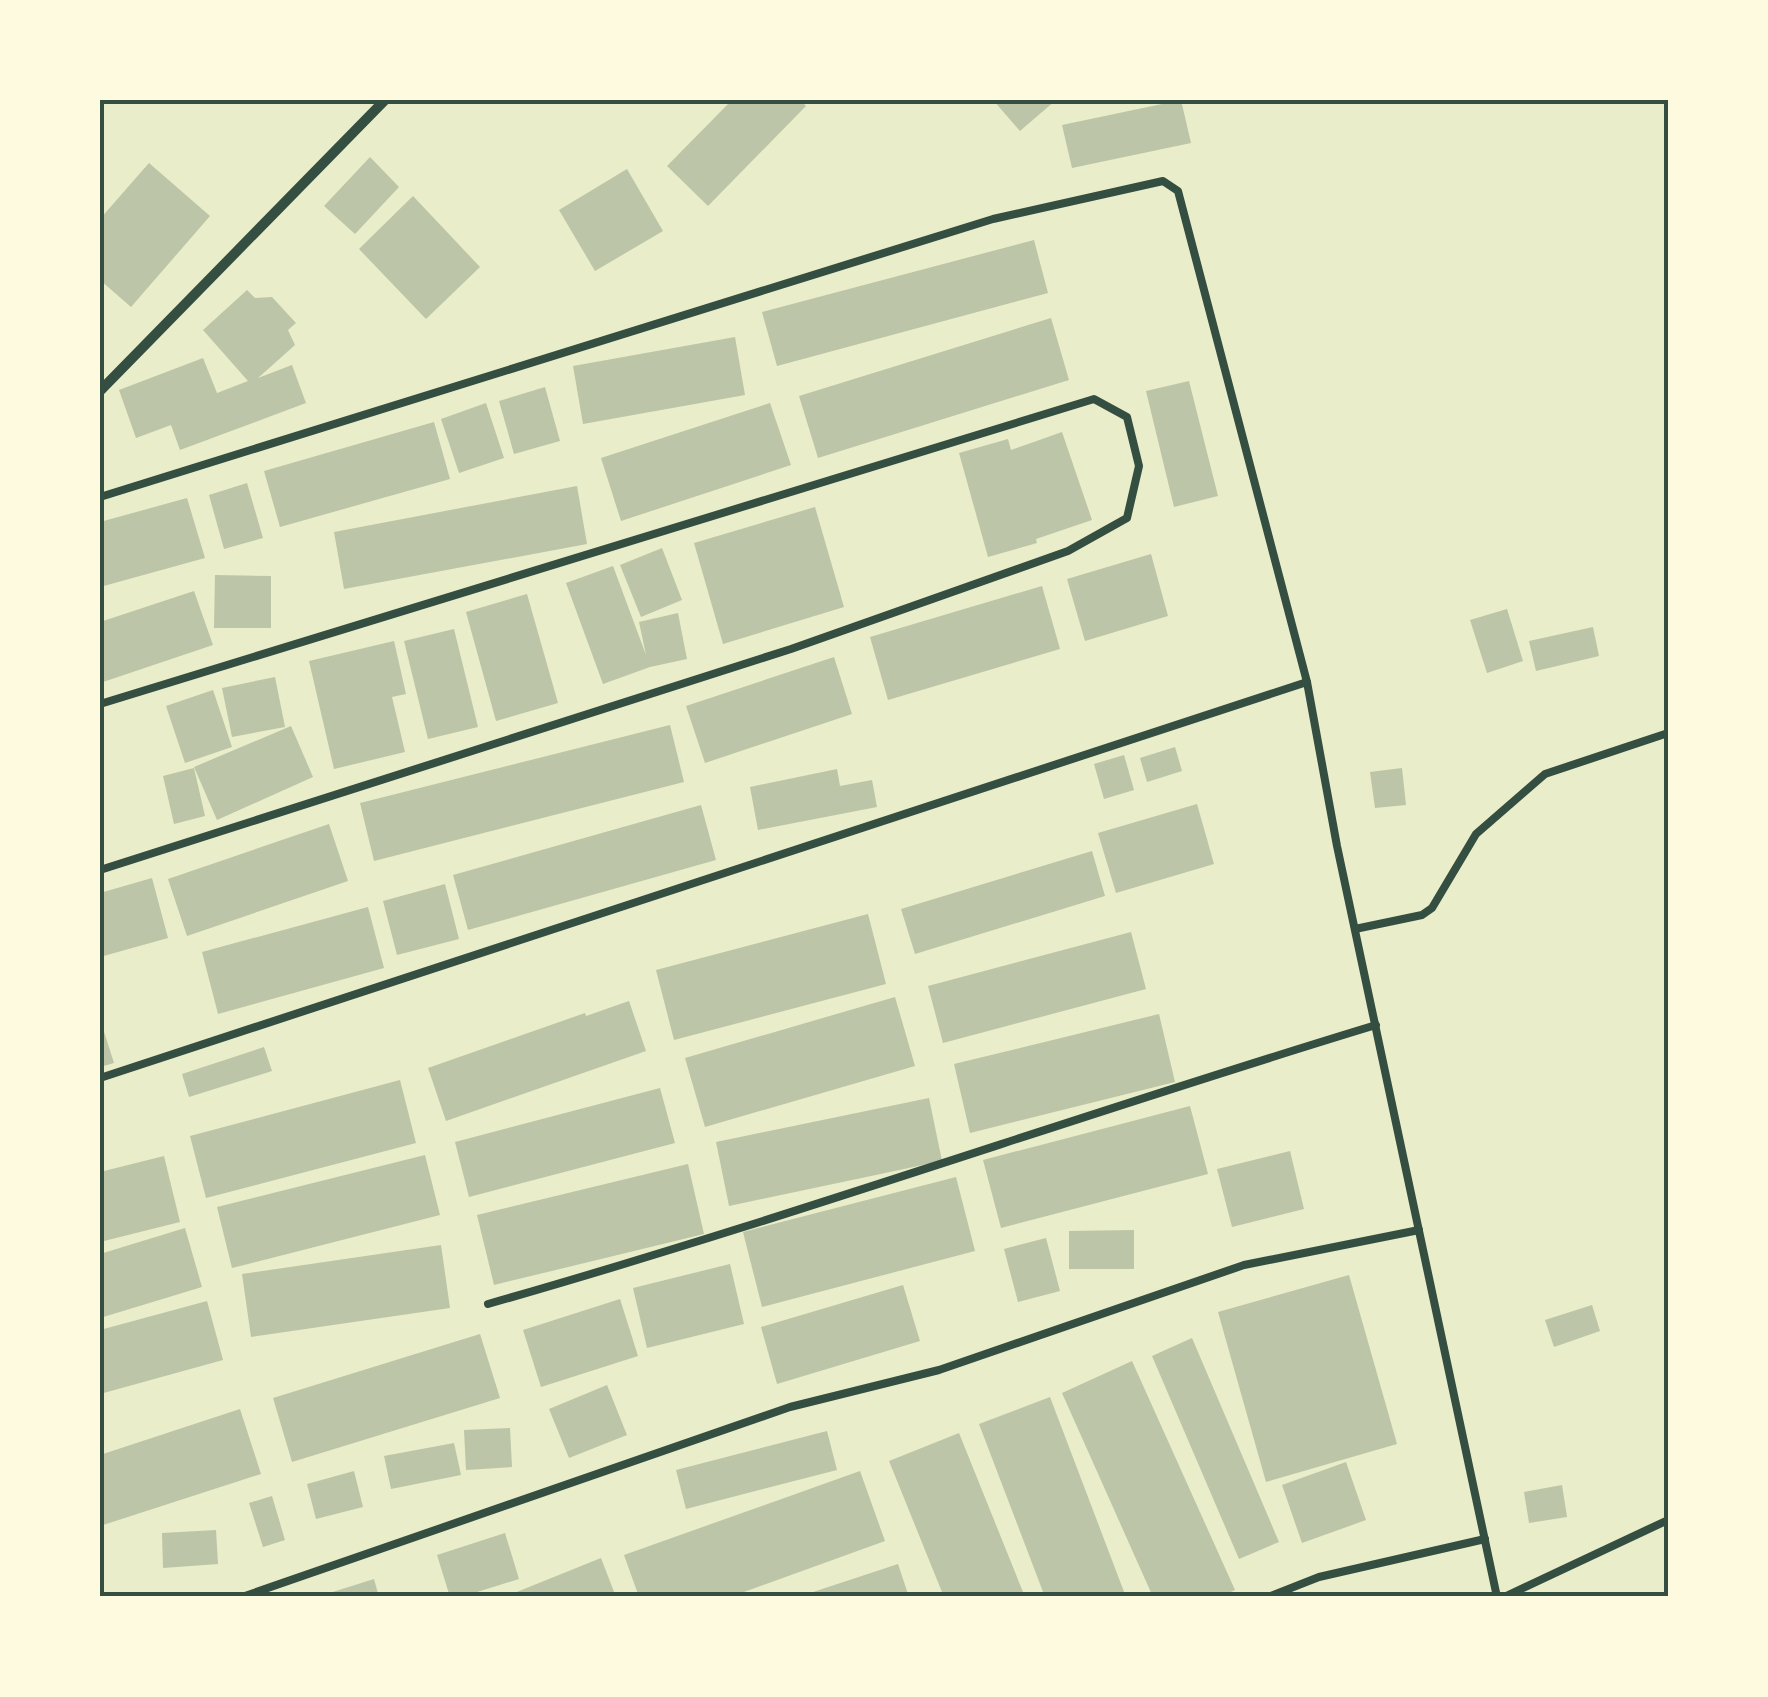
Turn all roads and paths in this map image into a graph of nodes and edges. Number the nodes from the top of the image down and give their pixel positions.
1 (386, 100) edge
2 (100, 390) edge
3 (100, 497) edge
4 (1306, 682) junction
5 (100, 704) edge
6 (1668, 736) edge
7 (100, 870) edge
8 (1355, 929) junction
9 (1376, 1025) junction
10 (100, 1078) edge
11 (1419, 1230) junction
12 (488, 1304) dead end
13 (1668, 1520) edge
14 (1485, 1539) junction
15 (242, 1597) edge
16 (1268, 1597) edge
17 (1500, 1597) edge

1 - 2 street
3 - 4 lane
4 - 8 lane
4 - 10 lane
5 - 7 lane
6 - 8 lane
8 - 9 lane
9 - 11 lane
9 - 12 lane
11 - 14 lane
11 - 15 lane
13 - 17 lane
14 - 16 lane
14 - 17 lane

